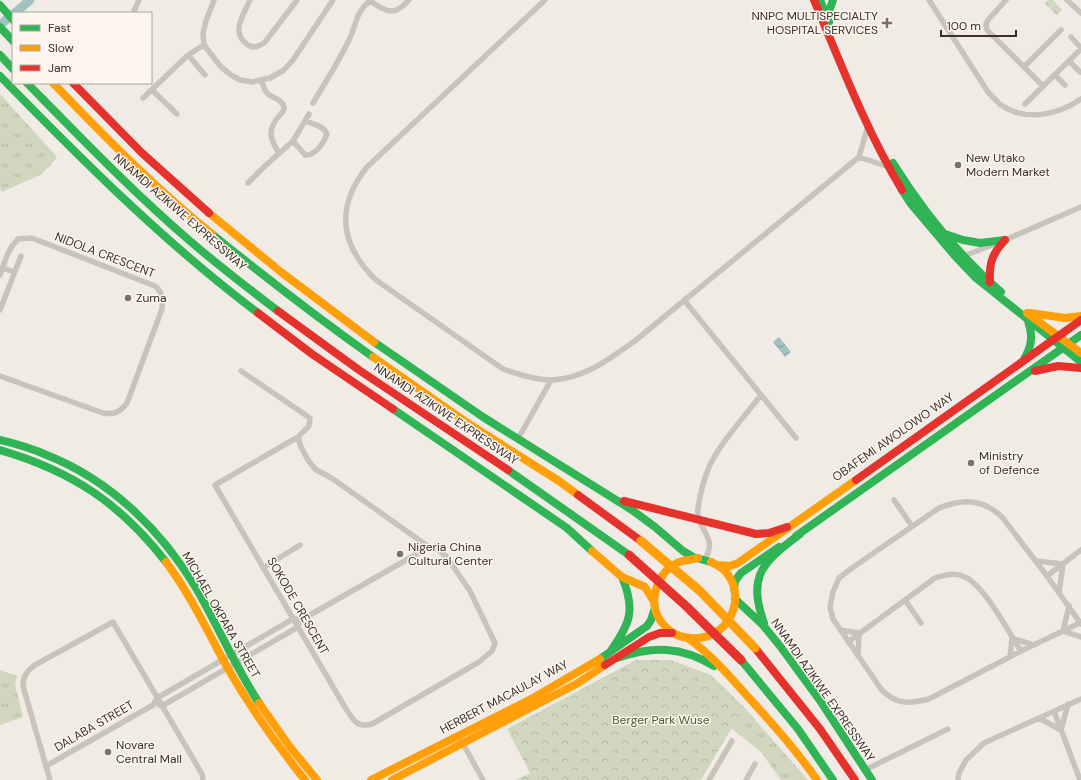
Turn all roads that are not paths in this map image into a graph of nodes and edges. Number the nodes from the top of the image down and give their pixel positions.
1 (138, 0) edge
2 (214, 0) edge
3 (250, 0) edge
4 (297, 0) edge
5 (333, 0) edge
6 (409, 0) edge
7 (545, 0) edge
8 (814, 0) edge
9 (820, 0) edge
10 (833, 0) edge
11 (929, 0) edge
12 (1006, 0) edge
13 (1067, 0) edge
14 (371, 1) edge
15 (0, 6) edge
16 (133, 12) edge
17 (1081, 13) edge
18 (827, 18) junction
19 (12, 19) edge
20 (0, 27) edge
21 (1061, 30) dead end
22 (1070, 38) dead end
23 (12, 41) edge
24 (204, 45) junction
25 (1081, 49) edge
26 (188, 55) junction
27 (2, 58) edge
28 (1069, 61) junction
29 (1024, 67) junction
30 (12, 68) edge
31 (1080, 72) dead end
32 (205, 75) dead end
33 (1055, 75) junction
34 (0, 76) edge
35 (261, 80) junction
36 (28, 84) edge
37 (54, 84) edge
38 (74, 84) edge
39 (1065, 85) dead end
40 (1043, 86) junction
41 (152, 90) junction
42 (143, 98) dead end
43 (1081, 99) edge
44 (313, 103) dead end
45 (1025, 104) dead end
46 (177, 114) dead end
47 (309, 114) dead end
48 (305, 121) junction
49 (868, 126) junction
50 (50, 127) junction
51 (292, 141) junction
52 (279, 153) junction
53 (99, 157) junction
54 (859, 157) junction
55 (889, 166) junction
56 (164, 174) junction
57 (248, 183) dead end
58 (1081, 207) edge
59 (192, 217) junction
60 (942, 233) junction
61 (1005, 240) junction
62 (20, 256) dead end
63 (960, 258) junction
64 (3, 268) junction
65 (14, 272) junction
66 (0, 275) edge
67 (990, 282) junction
68 (684, 300) junction
69 (0, 310) edge
70 (1027, 316) junction
71 (1081, 316) edge
72 (1081, 320) edge
73 (1081, 335) edge
74 (1056, 338) junction
75 (1066, 346) junction
76 (1081, 353) edge
77 (1023, 361) junction
78 (1081, 362) edge
79 (1081, 368) edge
80 (241, 371) dead end
81 (1025, 374) junction
82 (0, 376) edge
83 (551, 380) junction
84 (415, 386) junction
85 (390, 392) junction
86 (761, 395) junction
87 (485, 418) junction
88 (298, 437) junction
89 (796, 438) dead end
90 (518, 439) junction
91 (0, 440) edge
92 (449, 447) junction
93 (0, 450) edge
94 (607, 494) junction
95 (894, 500) dead end
96 (699, 520) junction
97 (912, 526) junction
98 (787, 527) junction
99 (800, 534) junction
100 (300, 545) dead end
101 (429, 547) junction
102 (1081, 550) edge
103 (702, 559) junction
104 (1036, 561) junction
105 (1063, 564) junction
106 (717, 565) junction
107 (263, 568) junction
108 (1047, 576) junction
109 (622, 577) junction
110 (734, 589) junction
111 (1059, 593) junction
112 (736, 599) junction
113 (905, 600) junction
114 (654, 605) junction
115 (1069, 606) junction
116 (293, 619) junction
117 (303, 619) junction
118 (921, 623) dead end
119 (1081, 623) edge
120 (765, 626) junction
121 (298, 627) junction
122 (840, 630) junction
123 (1063, 631) junction
124 (672, 633) junction
125 (860, 633) junction
126 (1081, 637) edge
127 (1012, 638) junction
128 (689, 639) junction
129 (848, 642) junction
130 (1034, 645) junction
131 (1021, 651) junction
132 (614, 655) junction
133 (858, 656) junction
134 (227, 657) junction
135 (1010, 657) junction
136 (232, 665) junction
137 (729, 676) junction
138 (157, 698) junction
139 (1081, 699) edge
140 (1068, 704) junction
141 (154, 705) junction
142 (162, 706) junction
143 (1054, 710) junction
144 (1038, 718) junction
145 (948, 729) dead end
146 (1061, 730) junction
147 (461, 739) junction
148 (732, 741) dead end
149 (755, 764) dead end
150 (46, 766) junction
151 (865, 770) junction
152 (50, 780) edge
153 (203, 780) edge
154 (305, 780) edge
155 (317, 780) edge
156 (371, 780) edge
157 (392, 780) edge
158 (483, 780) edge
159 (709, 780) edge
160 (746, 780) edge
161 (817, 780) edge
162 (833, 780) edge
163 (856, 780) edge
164 (872, 780) edge
165 (958, 780) edge
166 (1080, 780) edge

1 - 16 street
2 - 24 street
3 - 4 street
5 - 35 street
6 - 14 street
7 - 83 street
8 - 49 main road
9 - 18 main road
10 - 18 main road
11 - 43 street
12 - 29 street
13 - 17 street
14 - 44 street
15 - 19 main road
18 - 60 main road
20 - 23 main road
21 - 29 street
22 - 25 street
24 - 26 street
24 - 35 street
25 - 28 street
26 - 32 street
26 - 41 street
27 - 30 main road
28 - 31 street
28 - 33 street
29 - 40 street
33 - 39 street
33 - 40 street
34 - 50 main road
35 - 52 street
36 - 53 main road, NNAMDI AZIKIWE EXPRESSWAY
37 - 59 main road, NNAMDI AZIKIWE EXPRESSWAY
38 - 56 main road, NNAMDI AZIKIWE EXPRESSWAY
40 - 45 street
41 - 42 street
41 - 46 street
47 - 48 street
48 - 51 street
48 - 51 street
49 - 54 street
49 - 55 main road
50 - 53 main road
50 - 92 main road
51 - 52 street
52 - 57 street
53 - 85 main road, NNAMDI AZIKIWE EXPRESSWAY
54 - 55 street
54 - 68 street
55 - 63 main road
56 - 59 main road
56 - 87 main road, NNAMDI AZIKIWE EXPRESSWAY
58 - 61 street
59 - 84 main road, NNAMDI AZIKIWE EXPRESSWAY
60 - 61 main road
60 - 63 main road
61 - 63 street
61 - 67 main road
62 - 65 street
63 - 67 main road
63 - 70 main road
64 - 65 street
64 - 66 street, NIDOLA CRESCENT
64 - 82 street, NIDOLA CRESCENT
65 - 69 street
67 - 70 main road
68 - 83 street
68 - 86 street
70 - 71 main road
70 - 74 main road
70 - 77 main road
72 - 74 main road, OBAFEMI AWOLOWO WAY
73 - 75 main road, OBAFEMI AWOLOWO WAY
74 - 75 main road
74 - 77 main road, OBAFEMI AWOLOWO WAY
75 - 76 main road
75 - 78 main road
75 - 81 main road, OBAFEMI AWOLOWO WAY
77 - 98 main road, OBAFEMI AWOLOWO WAY
79 - 81 main road
80 - 88 street
81 - 99 main road, OBAFEMI AWOLOWO WAY
83 - 90 street
84 - 87 main road
84 - 163 main road, NNAMDI AZIKIWE EXPRESSWAY, bridge
85 - 92 main road
85 - 162 main road, NNAMDI AZIKIWE EXPRESSWAY, bridge
86 - 89 street
86 - 96 street
87 - 90 main road, NNAMDI AZIKIWE EXPRESSWAY
88 - 101 street
88 - 107 street, SOKODE CRESCENT
90 - 94 main road, NNAMDI AZIKIWE EXPRESSWAY
91 - 134 main road, MICHAEL OKPARA STREET
92 - 109 main road
93 - 134 main road, MICHAEL OKPARA STREET
94 - 96 main road
94 - 103 main road, NNAMDI AZIKIWE EXPRESSWAY
95 - 97 street
96 - 98 main road
96 - 103 street
97 - 104 street
97 - 122 street
98 - 106 main road, OBAFEMI AWOLOWO WAY
99 - 110 main road, OBAFEMI AWOLOWO WAY
99 - 120 main road
100 - 107 street
101 - 117 street
101 - 121 street, SOKODE CRESCENT
102 - 105 street
103 - 106 main road
103 - 114 main road
104 - 105 street
104 - 108 street
105 - 108 street
105 - 111 street
106 - 110 main road
107 - 116 street, SOKODE CRESCENT
108 - 111 street
109 - 114 main road
109 - 132 main road
110 - 112 main road
111 - 115 street
112 - 120 main road, NNAMDI AZIKIWE EXPRESSWAY
112 - 128 main road
113 - 118 street
113 - 125 street
113 - 127 street
114 - 124 main road
114 - 132 main road, HERBERT MACAULAY WAY
115 - 119 street
115 - 123 street
116 - 117 street
116 - 121 street, SOKODE CRESCENT
116 - 134 street
117 - 121 street
119 - 123 street
120 - 151 main road, NNAMDI AZIKIWE EXPRESSWAY
121 - 136 street
122 - 125 street
122 - 129 street
123 - 126 street
123 - 130 street
124 - 128 main road
124 - 132 main road, HERBERT MACAULAY WAY
125 - 129 street
125 - 133 street
127 - 130 street
127 - 131 street
127 - 135 street
128 - 137 main road
129 - 133 street
130 - 131 street
131 - 135 street
132 - 137 main road
132 - 147 main road, HERBERT MACAULAY WAY
133 - 135 street
134 - 136 main road, MICHAEL OKPARA STREET
134 - 138 street
136 - 142 street
136 - 154 main road, MICHAEL OKPARA STREET
136 - 155 main road, MICHAEL OKPARA STREET
137 - 161 main road
138 - 141 street
138 - 142 street
138 - 150 street
139 - 140 street
140 - 143 street
140 - 146 street
141 - 142 street
141 - 150 street, DALABA STREET
142 - 153 street
143 - 144 street
143 - 146 street
144 - 146 street
144 - 165 street
145 - 151 street
146 - 166 street
147 - 156 main road, HERBERT MACAULAY WAY
147 - 157 main road, HERBERT MACAULAY WAY
147 - 158 street
148 - 159 street
149 - 160 street
150 - 152 street
151 - 164 main road, NNAMDI AZIKIWE EXPRESSWAY

